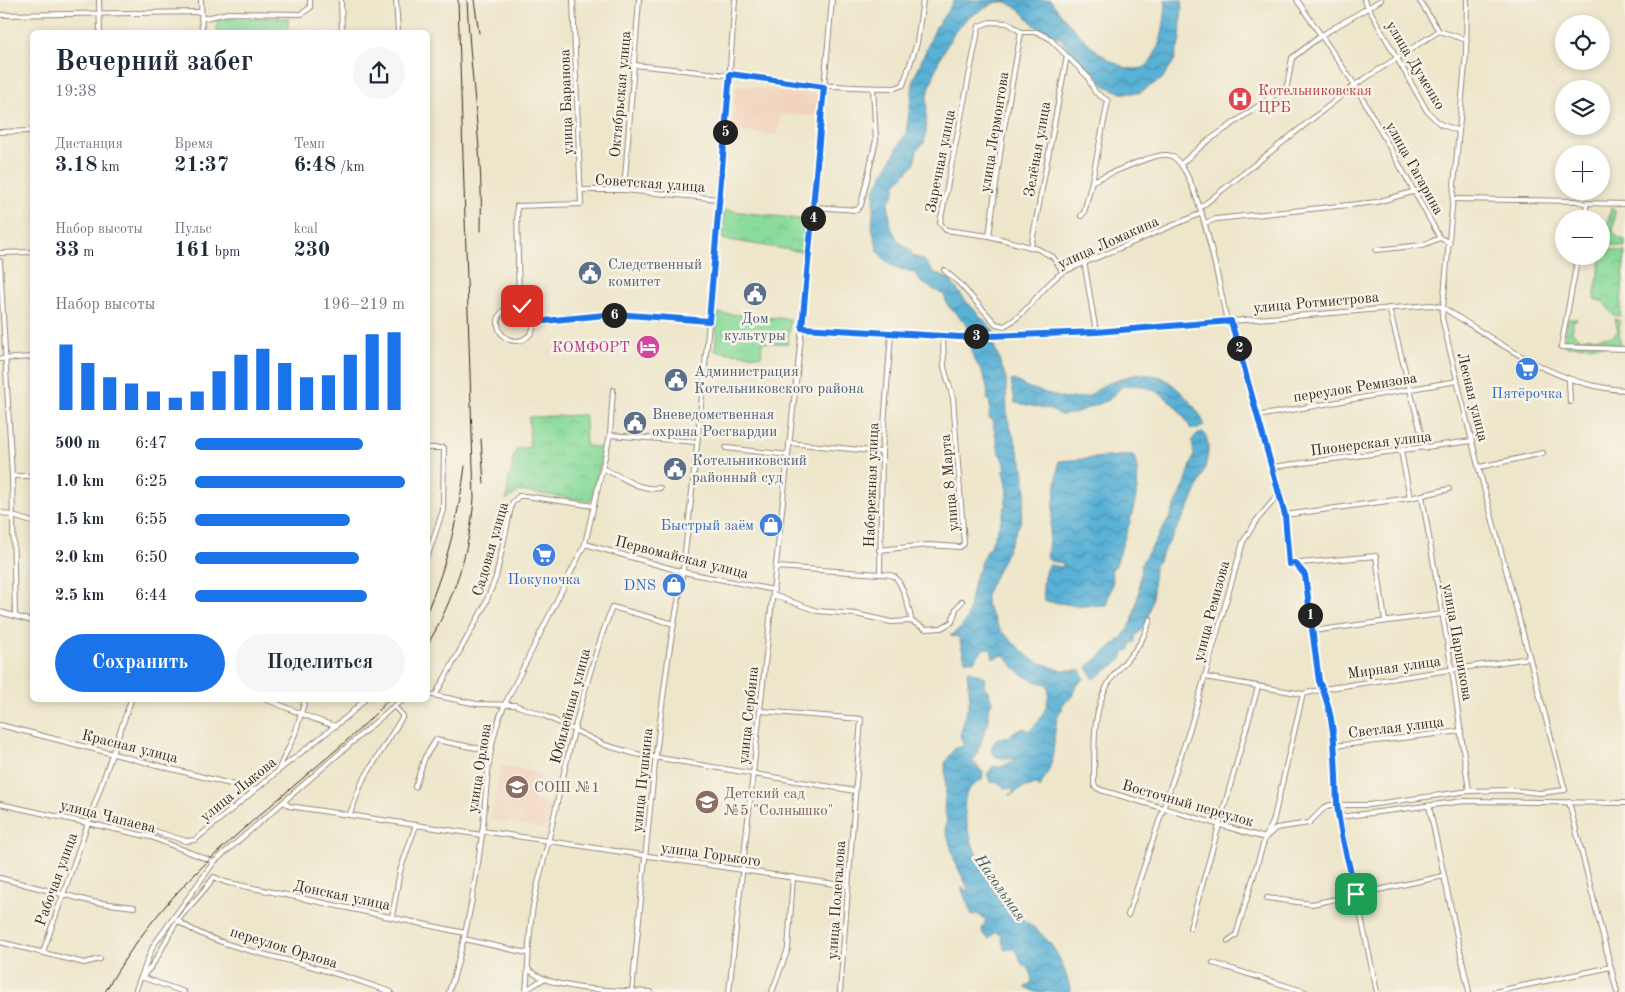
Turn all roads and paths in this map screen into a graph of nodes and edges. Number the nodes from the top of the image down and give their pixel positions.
1 (99, 0) edge
2 (200, 0) edge
3 (310, 0) edge
4 (341, 0) edge
5 (396, 0) edge
6 (573, 0) edge
7 (639, 0) edge
8 (735, 0) edge
9 (832, 0) edge
10 (923, 0) edge
11 (1298, 0) edge
12 (1364, 0) edge
13 (1381, 0) edge
14 (1419, 0) edge
15 (1467, 0) edge
16 (1369, 8) junction
17 (201, 12) junction
18 (99, 13) junction
19 (0, 15) edge
20 (201, 18) junction
21 (100, 30) edge
22 (202, 30) edge
23 (342, 30) edge
24 (398, 30) edge
25 (1439, 31) junction
26 (1021, 32) junction
27 (1322, 35) junction
28 (1467, 40) junction
29 (1067, 56) junction
30 (1396, 57) junction
31 (634, 65) junction
32 (730, 74) junction
33 (1354, 85) junction
34 (824, 87) junction
35 (873, 88) junction
36 (30, 131) edge
37 (1459, 131) junction
38 (0, 132) edge
39 (1181, 164) junction
40 (1092, 181) junction
41 (581, 190) junction
42 (624, 190) junction
43 (1416, 192) junction
44 (719, 199) junction
45 (1453, 199) junction
46 (1587, 203) junction
47 (581, 204) joint
48 (1625, 204) edge
49 (814, 207) junction
50 (1201, 207) junction
51 (1586, 210) edge
52 (1202, 213) junction
53 (1081, 216) dead end
54 (1205, 223) junction
55 (989, 236) junction
56 (1440, 238) junction
57 (1450, 243) junction
58 (1031, 247) junction
59 (1376, 250) dead end
60 (30, 252) edge
61 (0, 254) edge
62 (0, 261) edge
63 (1084, 261) junction
64 (1576, 265) edge
65 (944, 270) dead end
66 (1064, 272) junction
67 (519, 306) junction
68 (1388, 308) junction
69 (1442, 308) junction
70 (709, 321) junction
71 (1229, 321) junction
72 (534, 322) junction
73 (802, 328) junction
74 (1096, 332) junction
75 (891, 334) junction
76 (943, 337) junction
77 (1625, 349) edge
78 (30, 357) edge
79 (6, 358) junction
80 (0, 359) edge
81 (1569, 380) junction
82 (1457, 381) junction
83 (1411, 389) junction
84 (613, 390) dead end
85 (1625, 390) edge
86 (1570, 402) dead end
87 (1257, 416) junction
88 (610, 435) junction
89 (697, 442) junction
90 (1472, 442) junction
91 (789, 443) junction
92 (430, 448) edge
93 (726, 448) dead end
94 (1424, 448) junction
95 (1401, 451) junction
96 (882, 452) junction
97 (1543, 453) dead end
98 (788, 455) junction
99 (1272, 467) junction
100 (1480, 467) junction
101 (602, 469) junction
102 (12, 476) junction
103 (30, 476) edge
104 (660, 488) dead end
105 (1448, 489) dead end
106 (1279, 494) junction
107 (1422, 496) junction
108 (1410, 498) junction
109 (594, 506) junction
110 (0, 512) edge
111 (1285, 515) junction
112 (13, 516) junction
113 (30, 521) edge
114 (430, 535) edge
115 (434, 537) junction
116 (585, 544) junction
117 (430, 549) edge
118 (879, 550) junction
119 (1295, 563) junction
120 (776, 567) junction
121 (683, 572) junction
122 (880, 574) junction
123 (773, 592) junction
124 (962, 601) dead end
125 (0, 612) edge
126 (1442, 614) junction
127 (14, 616) junction
128 (1150, 619) dead end
129 (30, 620) edge
130 (911, 621) junction
131 (1385, 621) junction
132 (674, 624) junction
133 (1312, 630) junction
134 (1529, 658) junction
135 (1452, 670) junction
136 (1205, 677) junction
137 (1258, 686) junction
138 (1323, 689) junction
139 (430, 694) edge
140 (436, 694) junction
141 (1303, 694) junction
142 (130, 702) edge
143 (273, 702) edge
144 (304, 702) edge
145 (362, 702) edge
146 (401, 702) edge
147 (504, 704) junction
148 (394, 706) junction
149 (760, 711) junction
150 (301, 712) junction
151 (0, 725) edge
152 (336, 726) junction
153 (573, 730) junction
154 (1461, 731) junction
155 (1334, 746) junction
156 (491, 751) junction
157 (113, 753) junction
158 (655, 758) junction
159 (278, 770) junction
160 (753, 774) junction
161 (415, 787) dead end
162 (255, 790) junction
163 (855, 791) junction
164 (1469, 791) junction
165 (284, 802) junction
166 (1569, 802) junction
167 (1625, 803) edge
168 (0, 804) edge
169 (1337, 804) junction
170 (1429, 806) junction
171 (1164, 807) junction
172 (350, 814) junction
173 (1340, 817) junction
174 (88, 822) junction
175 (416, 825) junction
176 (1220, 825) junction
177 (114, 828) junction
178 (482, 833) junction
179 (1265, 838) junction
180 (548, 842) junction
181 (645, 856) junction
182 (214, 862) junction
183 (742, 869) junction
184 (1444, 876) junction
185 (793, 877) junction
186 (0, 878) edge
187 (848, 886) junction
188 (61, 894) junction
189 (1356, 894) junction
190 (1267, 898) dead end
191 (134, 907) dead end
192 (1128, 915) dead end
193 (173, 917) junction
194 (392, 918) junction
195 (178, 921) junction
196 (1190, 928) dead end
197 (465, 933) junction
198 (464, 939) junction
199 (1228, 941) dead end
200 (0, 942) edge
201 (43, 952) junction
202 (527, 953) junction
203 (100, 959) dead end
204 (1213, 963) dead end
205 (1611, 967) junction
206 (528, 969) junction
207 (142, 977) junction
208 (542, 980) junction
209 (526, 991) edge
210 (136, 992) edge
211 (184, 992) edge
212 (391, 992) edge
213 (449, 992) edge
214 (632, 992) edge
215 (651, 992) edge
216 (729, 992) edge
217 (772, 992) edge
218 (840, 992) edge
219 (1306, 992) edge
220 (1377, 992) edge
221 (1469, 992) edge
222 (1494, 992) edge
223 (1617, 992) edge

1 - 18 street
2 - 17 street
3 - 20 street
4 - 23 street
5 - 24 street
6 - 41 street, улица Баранова
7 - 31 street, Октябрьская улица
8 - 32 street, улица Пушкина
9 - 34 street, улица Сербина
10 - 35 street
11 - 27 street, улица Гагарина
12 - 16 street, улица Думенко
13 - 16 street
14 - 25 street
15 - 28 street, Лесная улица
16 - 27 street
16 - 30 street, улица Думенко
17 - 18 street
17 - 20 street
18 - 19 street
18 - 21 street
20 - 22 street
25 - 28 street
25 - 30 street
26 - 29 street
26 - 55 street, улица Лермонтова
26 - 55 street, Заречная улица
27 - 33 street, улица Гагарина
27 - 39 street
28 - 37 street, Лесная улица
29 - 40 street
29 - 58 street, Зелёная улица
30 - 33 street
30 - 37 street, улица Думенко
31 - 32 street
31 - 42 street, Октябрьская улица
32 - 34 street
32 - 44 street, улица Пушкина
33 - 43 street, улица Гагарина
33 - 50 street
34 - 35 street
34 - 49 street, улица Сербина
35 - 49 street
36 - 38 street
37 - 45 street, Лесная улица
39 - 40 street
39 - 50 street
40 - 53 street
41 - 42 street, Советская улица
41 - 47 street, улица Баранова
42 - 44 street, Советская улица
43 - 54 street
43 - 56 street, улица Гагарина
44 - 70 street, улица Пушкина
45 - 46 street
45 - 57 street, Лесная улица
46 - 48 street
46 - 51 street
47 - 67 street, Советская улица
49 - 73 street, улица Сербина
50 - 52 street
52 - 54 street
52 - 63 street, улица Ломакина
54 - 71 street
55 - 58 street, Заречная улица
56 - 57 street, улица Гагарина
56 - 59 street
57 - 69 street, Лесная улица
58 - 66 street, Заречная улица
60 - 61 street
62 - 79 street
63 - 66 street, улица Ломакина
63 - 74 street
64 - 77 street
65 - 66 street, улица Ломакина
67 - 72 street
67 - 72 street
68 - 69 street, улица Ротмистрова
68 - 71 street, улица Ротмистрова
68 - 83 street, улица Ротмистрова
69 - 81 street, улица Ротмистрова
69 - 82 street, Лесная улица
70 - 72 street
70 - 89 street, улица Пушкина
71 - 74 street, улица Ротмистрова
71 - 87 street
73 - 75 street, улица Ротмистрова
73 - 91 street, улица Сербина
74 - 76 street, улица Ротмистрова
75 - 76 street, улица Ротмистрова
75 - 96 street, Набережная улица
76 - 118 street, улица 8 Марта
78 - 79 street
79 - 80 street
79 - 102 street
81 - 85 street, улица Ротмистрова
81 - 86 street
82 - 83 street, переулок Ремизова
82 - 90 street, Лесная улица
83 - 87 street, переулок Ремизова
83 - 94 street, улица Ротмистрова
84 - 88 street
87 - 99 street
88 - 89 street
88 - 101 street
89 - 121 street, улица Пушкина
90 - 94 street, Пионерская улица
90 - 100 street, Лесная улица
91 - 96 street
91 - 98 street, улица Сербина
92 - 115 street
93 - 98 street
94 - 95 street, Пионерская улица
95 - 99 street, Пионерская улица
95 - 108 street
96 - 118 street, Набережная улица
97 - 100 street
98 - 120 street, улица Сербина
99 - 106 street
100 - 134 street, Лесная улица
101 - 104 street
101 - 109 street
102 - 103 street
102 - 112 street
105 - 107 street
106 - 111 street
106 - 136 street, улица Ремизова
107 - 108 street
107 - 126 street, улица Паршикова
108 - 111 street
109 - 116 street, улица Орлова
109 - 140 street, Садовая улица
110 - 112 street
111 - 119 street
112 - 113 street
112 - 127 street
114 - 115 street
115 - 117 street
116 - 121 street, Первомайская улица
116 - 147 street, улица Орлова
118 - 122 street, Набережная улица
119 - 131 street
119 - 133 street
120 - 122 street
120 - 123 street, улица Сербина
121 - 123 street, Первомайская улица
121 - 132 street, улица Пушкина
122 - 130 street
123 - 130 street, Первомайская улица
123 - 149 street, улица Сербина
124 - 130 street, Первомайская улица
125 - 127 street
126 - 131 street
126 - 135 street, улица Паршикова
127 - 129 street
128 - 171 street, Восточный переулок
131 - 133 street
132 - 153 street, Юбилейная улица
132 - 158 street, улица Пушкина
133 - 138 street
134 - 135 street, Мирная улица
134 - 164 street, Лесная улица
135 - 138 street, Мирная улица
135 - 154 street, улица Паршикова
136 - 137 street, Мирная улица
136 - 171 street, улица Ремизова
137 - 141 street, Мирная улица
137 - 176 street
138 - 141 street, Мирная улица
138 - 155 street
139 - 140 street
140 - 147 street
141 - 179 street
142 - 157 street, Рабочая улица
143 - 150 street
144 - 150 street
145 - 152 street, улица Лыкова
146 - 148 street
147 - 153 street
147 - 156 street, улица Орлова
148 - 165 street
148 - 172 street
149 - 160 street, улица Сербина
149 - 163 street, улица Полегалова
150 - 152 street
150 - 159 street
151 - 157 street, Красная улица
152 - 159 street, улица Лыкова
153 - 158 street
153 - 180 street, Юбилейная улица
154 - 155 street, Светлая улица
154 - 164 street, улица Паршикова
155 - 169 street
156 - 161 street
156 - 178 street, улица Орлова
157 - 162 street, Красная улица
157 - 174 street, Рабочая улица
158 - 160 street
158 - 181 street, улица Пушкина
159 - 162 street, улица Лыкова
160 - 163 street
160 - 183 street, улица Сербина
162 - 177 street, улица Лыкова
163 - 187 street, улица Полегалова
164 - 169 street
165 - 172 street, улица Горького
165 - 182 street
166 - 167 street
166 - 170 street
166 - 205 street
168 - 174 street, улица Чапаева
169 - 173 street
169 - 179 street, Восточный переулок
170 - 173 street
170 - 184 street
171 - 176 street, Восточный переулок
171 - 192 street, улица Ремизова
172 - 175 street, улица Горького
173 - 189 street
174 - 177 street, улица Чапаева
174 - 188 street, Рабочая улица
175 - 178 street, улица Горького
175 - 194 street
176 - 179 street, Восточный переулок
176 - 196 street
177 - 182 street, улица Чапаева
178 - 180 street, улица Горького
178 - 197 street, улица Орлова
179 - 199 street
180 - 181 street, улица Горького
180 - 202 street, Юбилейная улица
181 - 183 street, улица Горького
181 - 214 street, улица Пушкина
182 - 193 street
183 - 185 street, улица Горького
183 - 216 street, улица Сербина
184 - 189 street
184 - 221 street
185 - 187 street, улица Горького
185 - 217 street
186 - 188 street
187 - 218 street, улица Полегалова
188 - 191 street
188 - 201 street, Рабочая улица
189 - 190 street
189 - 220 street
193 - 195 street, переулок Орлова
193 - 207 street
194 - 195 street, Донская улица
194 - 197 street, Донская улица
195 - 207 street
195 - 212 street, переулок Орлова
197 - 198 street, улица Орлова
198 - 202 street
198 - 213 street, улица Орлова
200 - 201 street
201 - 203 street
202 - 206 street, Юбилейная улица
204 - 219 street
205 - 222 street
205 - 223 street
206 - 208 street
206 - 209 street, Юбилейная улица
207 - 210 street
207 - 211 street
208 - 209 street
208 - 214 street
214 - 215 street

